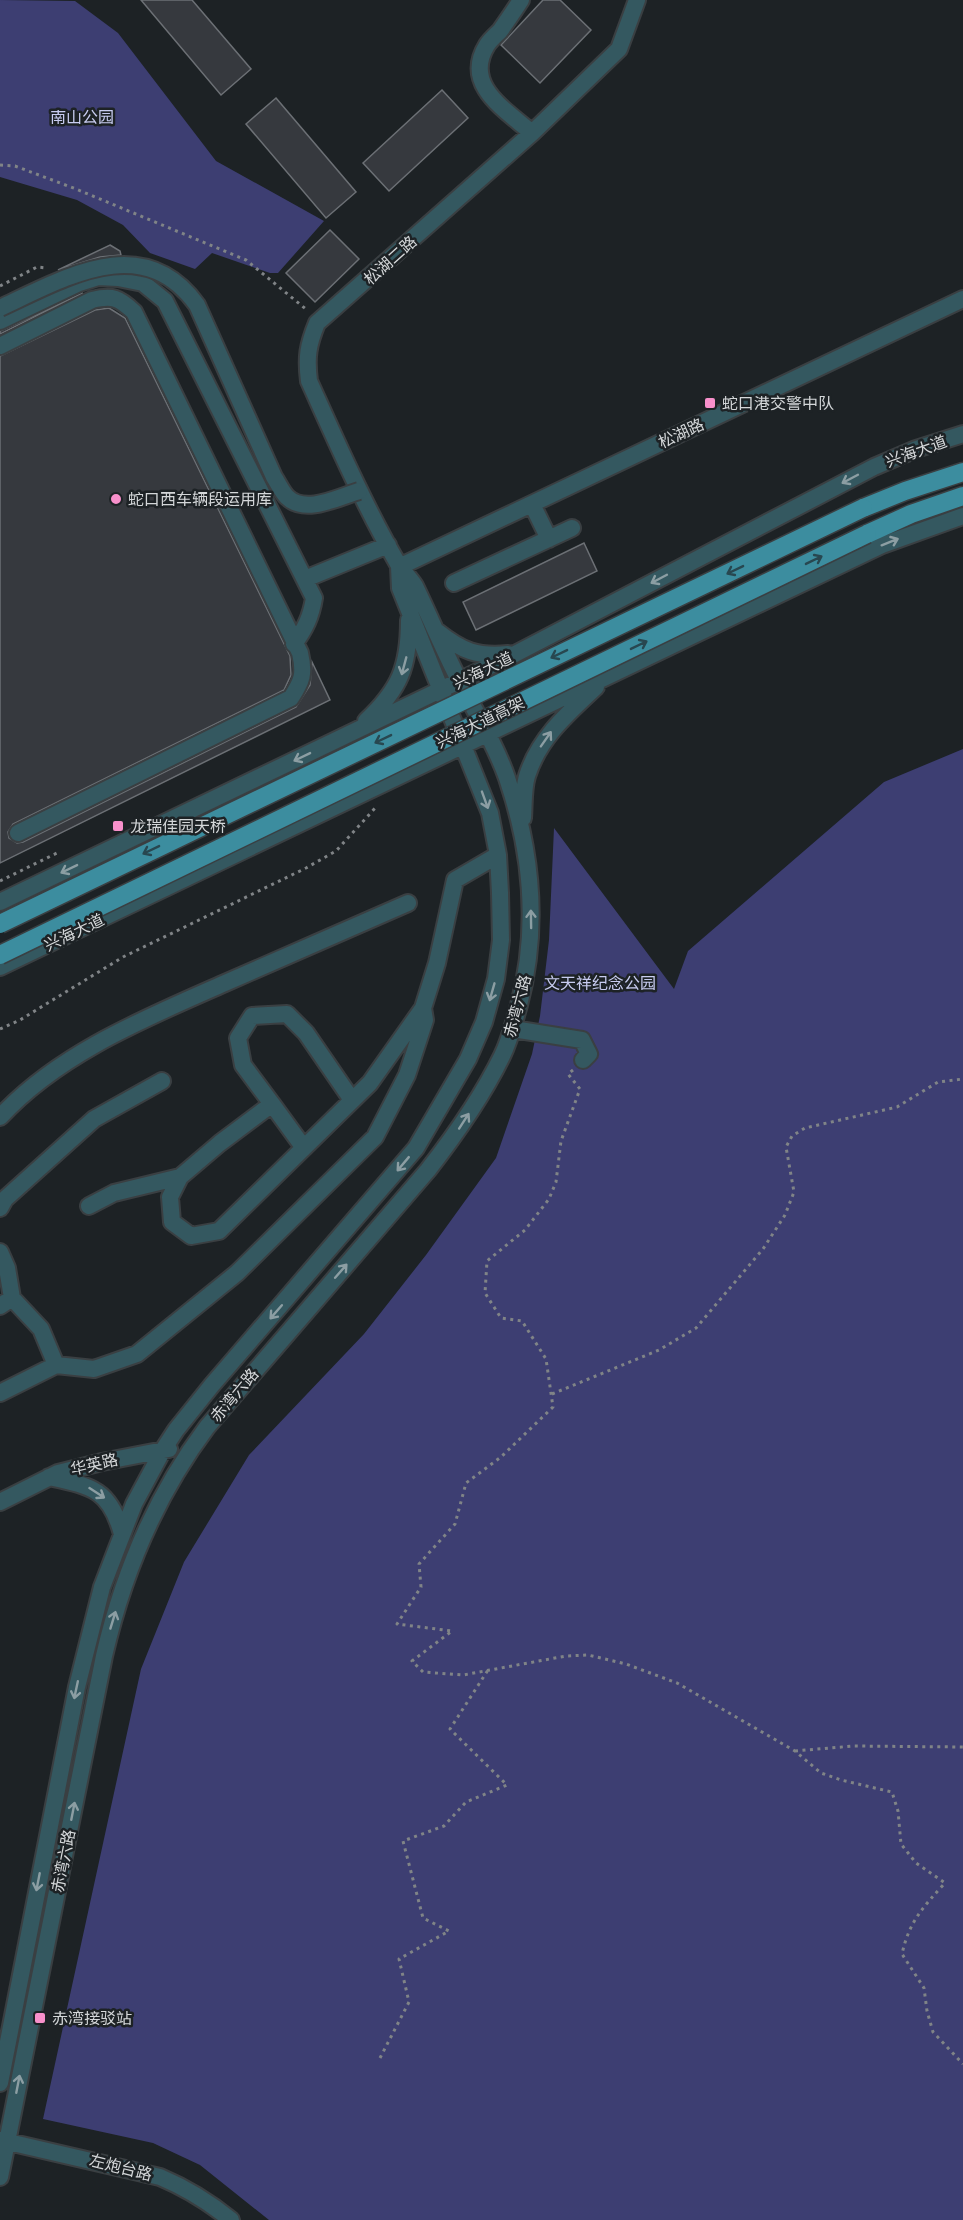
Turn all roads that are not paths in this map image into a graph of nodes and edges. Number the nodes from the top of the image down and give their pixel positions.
1 (521, 0) edge
2 (637, 0) edge
3 (532, 133) junction
4 (963, 299) edge
5 (0, 308) edge
6 (0, 321) edge
7 (0, 346) edge
8 (963, 435) edge
9 (963, 472) edge
10 (359, 491) junction
11 (963, 496) edge
12 (532, 504) junction
13 (963, 516) edge
14 (572, 528) dead end
15 (549, 539) junction
16 (388, 545) junction
17 (399, 567) junction
18 (305, 579) junction
19 (454, 583) dead end
20 (409, 608) junction
21 (436, 631) junction
22 (294, 644) dead end
23 (515, 654) junction
24 (609, 675) junction
25 (459, 681) junction
26 (440, 690) junction
27 (355, 732) junction
28 (488, 734) junction
29 (463, 746) junction
30 (18, 833) dead end
31 (523, 834) junction
32 (498, 855) junction
33 (0, 902) edge
34 (408, 903) dead end
35 (0, 924) edge
36 (0, 955) edge
37 (0, 967) edge
38 (423, 1008) junction
39 (513, 1029) junction
40 (583, 1060) road end
41 (162, 1081) dead end
42 (352, 1101) junction
43 (272, 1104) junction
44 (0, 1117) edge
45 (304, 1148) junction
46 (180, 1177) junction
47 (89, 1206) dead end
48 (0, 1208) edge
49 (0, 1252) edge
50 (6, 1302) edge
51 (56, 1365) junction
52 (0, 1393) edge
53 (194, 1444) junction
54 (163, 1450) junction
55 (50, 1477) junction
56 (0, 1502) edge
57 (122, 1534) junction
58 (0, 2083) edge
59 (4, 2141) edge
60 (0, 2177) edge
61 (231, 2220) edge

1 - 3 street
2 - 3 street, 松湖二路
3 - 10 street, 松湖二路
4 - 12 street, 松湖路
5 - 10 street, bridge
6 - 18 street
7 - 30 street
8 -> 23 street, 兴海大道
9 -> 35 main road, 兴海大道高架, bridge
10 - 16 street
36 -> 11 main road, 兴海大道高架, bridge
12 - 15 street
12 - 17 street, 松湖路
24 -> 13 street, 兴海大道
14 - 15 street
15 - 19 street
16 - 17 street
16 - 18 street
17 - 20 street
17 - 21 street
18 - 22 street
20 - 26 street
20 -> 27 street
21 - 23 street
21 - 25 street
23 - 25 street, 兴海大道
24 - 28 street, 兴海大道
31 -> 24 street
25 - 26 street, 兴海大道
25 - 28 street, 赤湾六路
26 - 27 street, 兴海大道
26 - 29 street, 赤湾六路
27 -> 33 street, 兴海大道
28 - 29 street, 兴海大道
28 - 31 street, 赤湾六路
29 -> 32 street, 赤湾六路
29 - 37 street, 兴海大道
39 -> 31 street, 赤湾六路
32 - 38 street
32 -> 54 street, 赤湾六路
34 - 44 street
38 - 42 street
38 - 51 street
39 - 40 street
53 -> 39 street, 赤湾六路
41 - 48 street
42 - 43 street
42 - 45 street
43 - 45 street
43 - 46 street
45 - 46 street
46 - 47 street
49 - 50 street
50 - 51 street
51 - 52 street
53 - 54 street, 华英路
59 -> 53 street, 赤湾六路
54 - 55 street, 华英路
54 - 57 street, 赤湾六路
55 - 56 street, 华英路
55 -> 57 street
57 -> 58 street, 赤湾六路
59 - 60 street, 赤湾六路
59 - 61 street, 左炮台路

